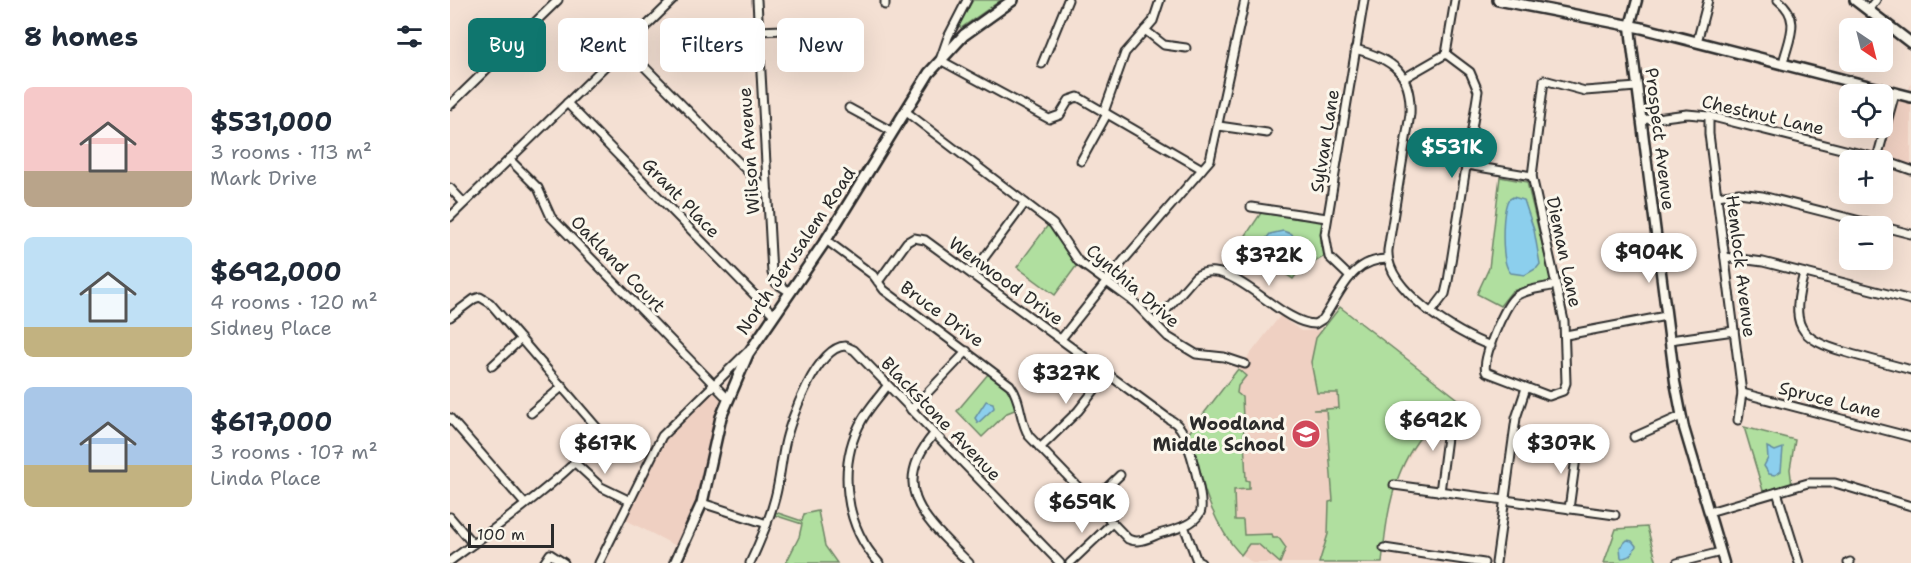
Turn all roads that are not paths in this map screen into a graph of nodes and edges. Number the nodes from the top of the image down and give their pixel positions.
1 (558, 0) edge
2 (673, 0) edge
3 (757, 0) edge
4 (967, 0) edge
5 (1013, 0) edge
6 (1068, 0) edge
7 (1160, 0) edge
8 (1245, 0) edge
9 (1364, 0) edge
10 (1455, 0) edge
11 (1498, 0) edge
12 (1637, 0) edge
13 (1708, 0) edge
14 (1778, 0) edge
15 (1855, 0) edge
16 (1876, 0) edge
17 (1868, 10) junction
18 (758, 18) edge
19 (648, 24) edge
20 (1630, 26) junction
21 (1145, 30) junction
22 (1697, 42) junction
23 (1911, 43) edge
24 (1186, 48) dead end
25 (1355, 48) junction
26 (1446, 54) junction
27 (940, 60) junction
28 (1042, 63) dead end
29 (1783, 63) junction
30 (648, 70) edge
31 (599, 72) edge
32 (760, 72) edge
33 (1406, 77) junction
34 (1637, 87) junction
35 (1894, 93) junction
36 (1911, 97) edge
37 (567, 103) junction
38 (450, 105) edge
39 (849, 108) dead end
40 (905, 111) junction
41 (1106, 113) junction
42 (1709, 116) junction
43 (1641, 120) junction
44 (1219, 126) junction
45 (893, 132) junction
46 (1267, 133) dead end
47 (1845, 150) edge
48 (1879, 150) edge
49 (510, 159) junction
50 (1081, 161) dead end
51 (1893, 164) edge
52 (1467, 165) junction
53 (1202, 169) junction
54 (1911, 170) edge
55 (1532, 176) junction
56 (450, 188) edge
57 (768, 192) junction
58 (1717, 196) junction
59 (464, 203) junction
60 (1025, 203) junction
61 (1251, 207) dead end
62 (450, 217) edge
63 (1327, 218) junction
64 (1911, 234) edge
65 (826, 240) junction
66 (1725, 257) junction
67 (1388, 259) junction
68 (1804, 273) junction
69 (972, 274) junction
70 (1350, 277) junction
71 (1106, 281) junction
72 (878, 282) junction
73 (1556, 285) junction
74 (790, 292) junction
75 (1911, 300) edge
76 (1432, 311) junction
77 (774, 315) junction
78 (1666, 316) junction
79 (450, 317) edge
80 (1155, 323) junction
81 (1734, 331) junction
82 (1566, 335) junction
83 (521, 339) junction
84 (1061, 339) junction
85 (1670, 340) junction
86 (753, 346) junction
87 (1491, 346) junction
88 (967, 351) junction
89 (1245, 364) dead end
90 (492, 366) dead end
91 (1911, 370) edge
92 (1107, 374) junction
93 (715, 385) junction
94 (563, 386) junction
95 (888, 386) junction
96 (1526, 388) junction
97 (1743, 393) junction
98 (727, 398) junction
99 (911, 410) junction
100 (531, 413) dead end
101 (1450, 414) dead end
102 (1681, 416) junction
103 (450, 418) edge
104 (1738, 420) dead end
105 (934, 434) junction
106 (1911, 436) edge
107 (1634, 437) dead end
108 (1578, 443) dead end
109 (1040, 448) junction
110 (574, 462) junction
111 (1120, 476) dead end
112 (1394, 485) dead end
113 (1440, 492) junction
114 (1777, 492) junction
115 (628, 500) junction
116 (1505, 501) junction
117 (1092, 502) junction
118 (702, 503) junction
119 (525, 504) junction
120 (1911, 506) edge
121 (1569, 509) junction
122 (1709, 512) junction
123 (1615, 515) dead end
124 (450, 517) edge
125 (1112, 523) junction
126 (767, 524) junction
127 (1184, 526) junction
128 (473, 543) junction
129 (1383, 548) dead end
130 (1721, 552) junction
131 (450, 561) edge
132 (1196, 562) edge
133 (544, 563) edge
134 (564, 563) edge
135 (599, 563) edge
136 (675, 563) edge
137 (750, 563) edge
138 (879, 563) edge
139 (969, 563) edge
140 (1060, 563) edge
141 (1070, 563) edge
142 (1484, 563) edge
143 (1496, 563) edge
144 (1677, 563) edge
145 (1724, 563) edge
146 (1799, 563) edge

1 - 38 street
2 - 19 street
3 - 18 street, Wilson Avenue
4 - 27 street
5 - 27 main road, North Jerusalem Road
6 - 28 street
7 - 21 street
8 - 44 street
9 - 25 street, Sylvan Lane
10 - 26 street
11 - 20 main road
12 - 20 street, Prospect Avenue
13 - 22 street
14 - 29 street
15 - 17 main road
16 - 17 street
17 - 23 main road
20 - 22 main road
20 - 34 street, Prospect Avenue
21 - 24 street
21 - 41 street
22 - 29 main road
25 - 33 street
25 - 63 street, Sylvan Lane
26 - 33 street
26 - 52 street
27 - 40 main road, North Jerusalem Road
27 - 41 street
29 - 35 main road
30 - 57 street
31 - 37 street
32 - 57 street, Wilson Avenue
33 - 67 street
34 - 43 street, Prospect Avenue
34 - 55 street, Dieman Lane
35 - 36 main road
35 - 48 street
37 - 49 street
37 - 77 street, Grant Place
39 - 45 street
40 - 45 main road, North Jerusalem Road
40 - 60 street, Cynthia Drive
41 - 50 street
41 - 53 street
42 - 43 street, Chestnut Lane
42 - 47 street, Chestnut Lane
42 - 58 street, Hemlock Avenue
43 - 78 street, Prospect Avenue
44 - 46 street
44 - 53 street
45 - 65 main road, North Jerusalem Road
49 - 59 street
49 - 93 street, Oakland Court
51 - 54 street, Chestnut Lane
52 - 55 street
52 - 76 street
53 - 71 street
55 - 73 street, Dieman Lane
56 - 59 street
57 - 74 street, Wilson Avenue
58 - 64 street
58 - 66 street, Hemlock Avenue
59 - 62 street
60 - 69 street
60 - 71 street, Cynthia Drive
61 - 63 street
63 - 70 street, Sylvan Lane
65 - 72 street, Bruce Drive
65 - 74 main road, North Jerusalem Road
66 - 68 street
66 - 81 street, Hemlock Avenue
67 - 70 street
67 - 76 street
68 - 75 street
68 - 91 street
69 - 72 street, Wenwood Drive
69 - 84 street, Wenwood Drive
70 - 80 street
71 - 80 street, Cynthia Drive
71 - 84 street
72 - 88 street, Bruce Drive
73 - 82 street, Dieman Lane
73 - 87 street
74 - 77 main road, North Jerusalem Road
76 - 87 street
77 - 86 main road, North Jerusalem Road
78 - 82 street
78 - 85 street, Prospect Avenue
79 - 83 street
80 - 89 street, Cynthia Drive
81 - 85 street
81 - 97 street, Hemlock Avenue
82 - 96 street, Dieman Lane
83 - 90 street
83 - 94 street
84 - 92 street, Wenwood Drive
85 - 102 street, Prospect Avenue
86 - 93 street
86 - 98 main road, North Jerusalem Road
87 - 96 street
88 - 99 street
88 - 109 street, Bruce Drive
92 - 109 street
92 - 127 street, Wenwood Drive
93 - 98 street, Oakland Court
93 - 115 street
94 - 100 street
94 - 110 street
95 - 99 street, Blackstone Avenue
95 - 126 street, Blackstone Avenue
95 - 138 street
96 - 116 street
97 - 104 street, Hemlock Avenue
97 - 106 street, Spruce Lane
98 - 118 main road, North Jerusalem Road
99 - 105 street, Blackstone Avenue
101 - 113 street
102 - 107 street
102 - 122 street, Prospect Avenue
103 - 119 street
105 - 139 street
105 - 140 street, Blackstone Avenue
108 - 121 street
109 - 117 street, Bruce Drive
110 - 115 street
110 - 119 street
111 - 117 street
112 - 113 street
113 - 116 street
114 - 120 street
114 - 122 street
114 - 146 street
115 - 135 street
116 - 121 street
116 - 143 street
117 - 125 street, Bruce Drive
118 - 126 street
118 - 136 main road, North Jerusalem Road
119 - 128 street
121 - 123 street
122 - 130 street, Prospect Avenue
124 - 128 street
125 - 127 street, Bruce Drive
125 - 141 street
126 - 137 street
127 - 132 street
128 - 131 street
129 - 142 street
130 - 144 street
130 - 145 street, Prospect Avenue
133 - 134 street

